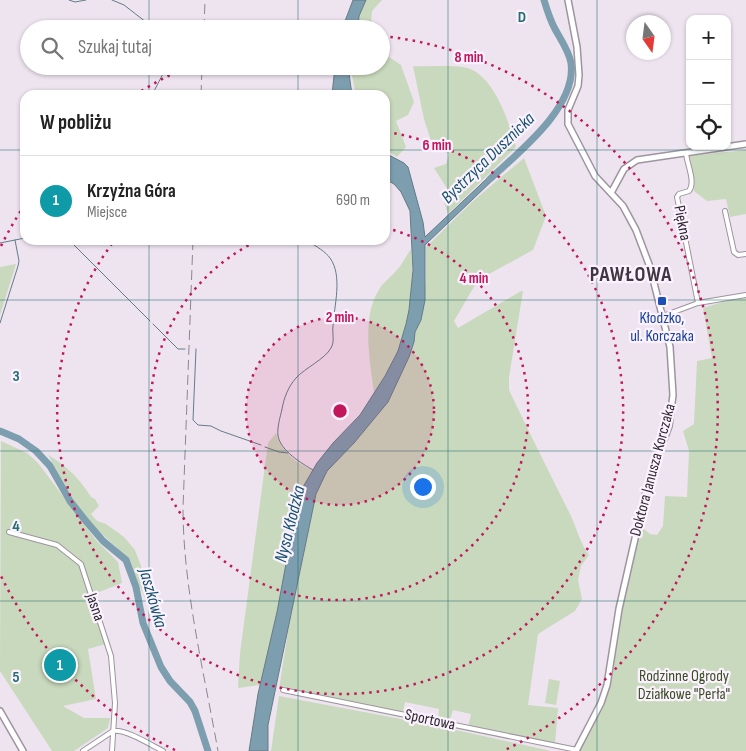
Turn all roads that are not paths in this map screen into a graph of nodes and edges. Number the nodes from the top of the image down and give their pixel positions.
1 (568, 0) edge
2 (746, 144) edge
3 (686, 153) junction
4 (611, 193) junction
5 (725, 212) dead end
6 (746, 254) edge
7 (746, 295) edge
8 (698, 302) junction
9 (663, 316) junction
10 (9, 532) dead end
11 (284, 690) dead end
12 (0, 711) edge
13 (113, 730) junction
14 (23, 751) edge
15 (83, 751) edge
16 (112, 751) edge
17 (164, 751) edge
18 (577, 751) edge

1 - 4 street, Doktora Janusza Korczaka
2 - 3 street
3 - 4 street
3 - 8 street, Piękna
4 - 9 street, Doktora Janusza Korczaka
5 - 6 street
7 - 8 street
8 - 9 street
9 - 18 street, Doktora Janusza Korczaka
10 - 13 street, Jasna
11 - 18 street, Sportowa
12 - 14 street
13 - 15 street
13 - 16 street, Jasna
13 - 17 street

